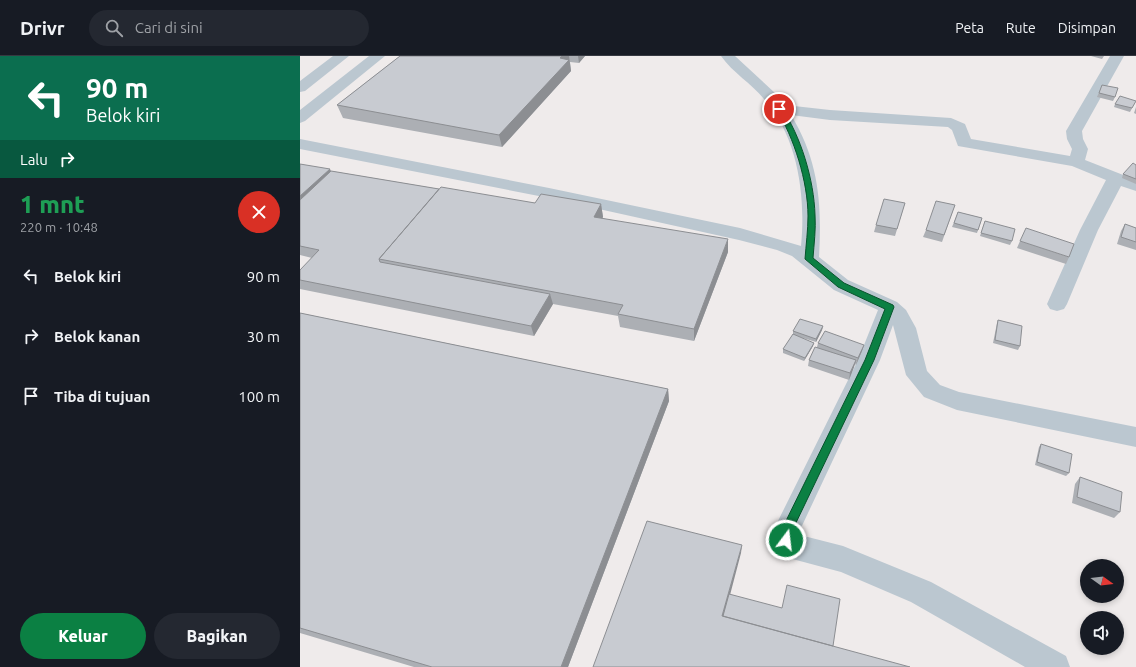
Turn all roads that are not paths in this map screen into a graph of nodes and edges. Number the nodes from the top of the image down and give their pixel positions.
1 (342, 56) edge
2 (378, 56) edge
3 (728, 56) edge
4 (1124, 56) edge
5 (300, 88) edge
6 (779, 109) junction
7 (300, 118) edge
8 (300, 144) edge
9 (1076, 162) junction
10 (1116, 178) junction
11 (1136, 186) edge
12 (809, 259) junction
13 (1057, 304) dead end
14 (890, 307) junction
15 (1136, 437) edge
16 (1055, 667) edge

1 - 5 street
2 - 7 street
3 - 6 street
4 - 9 street
6 - 9 street
6 - 12 street
8 - 12 street
9 - 10 street
10 - 11 street
10 - 13 street
12 - 14 street
14 - 15 street
14 - 16 street

